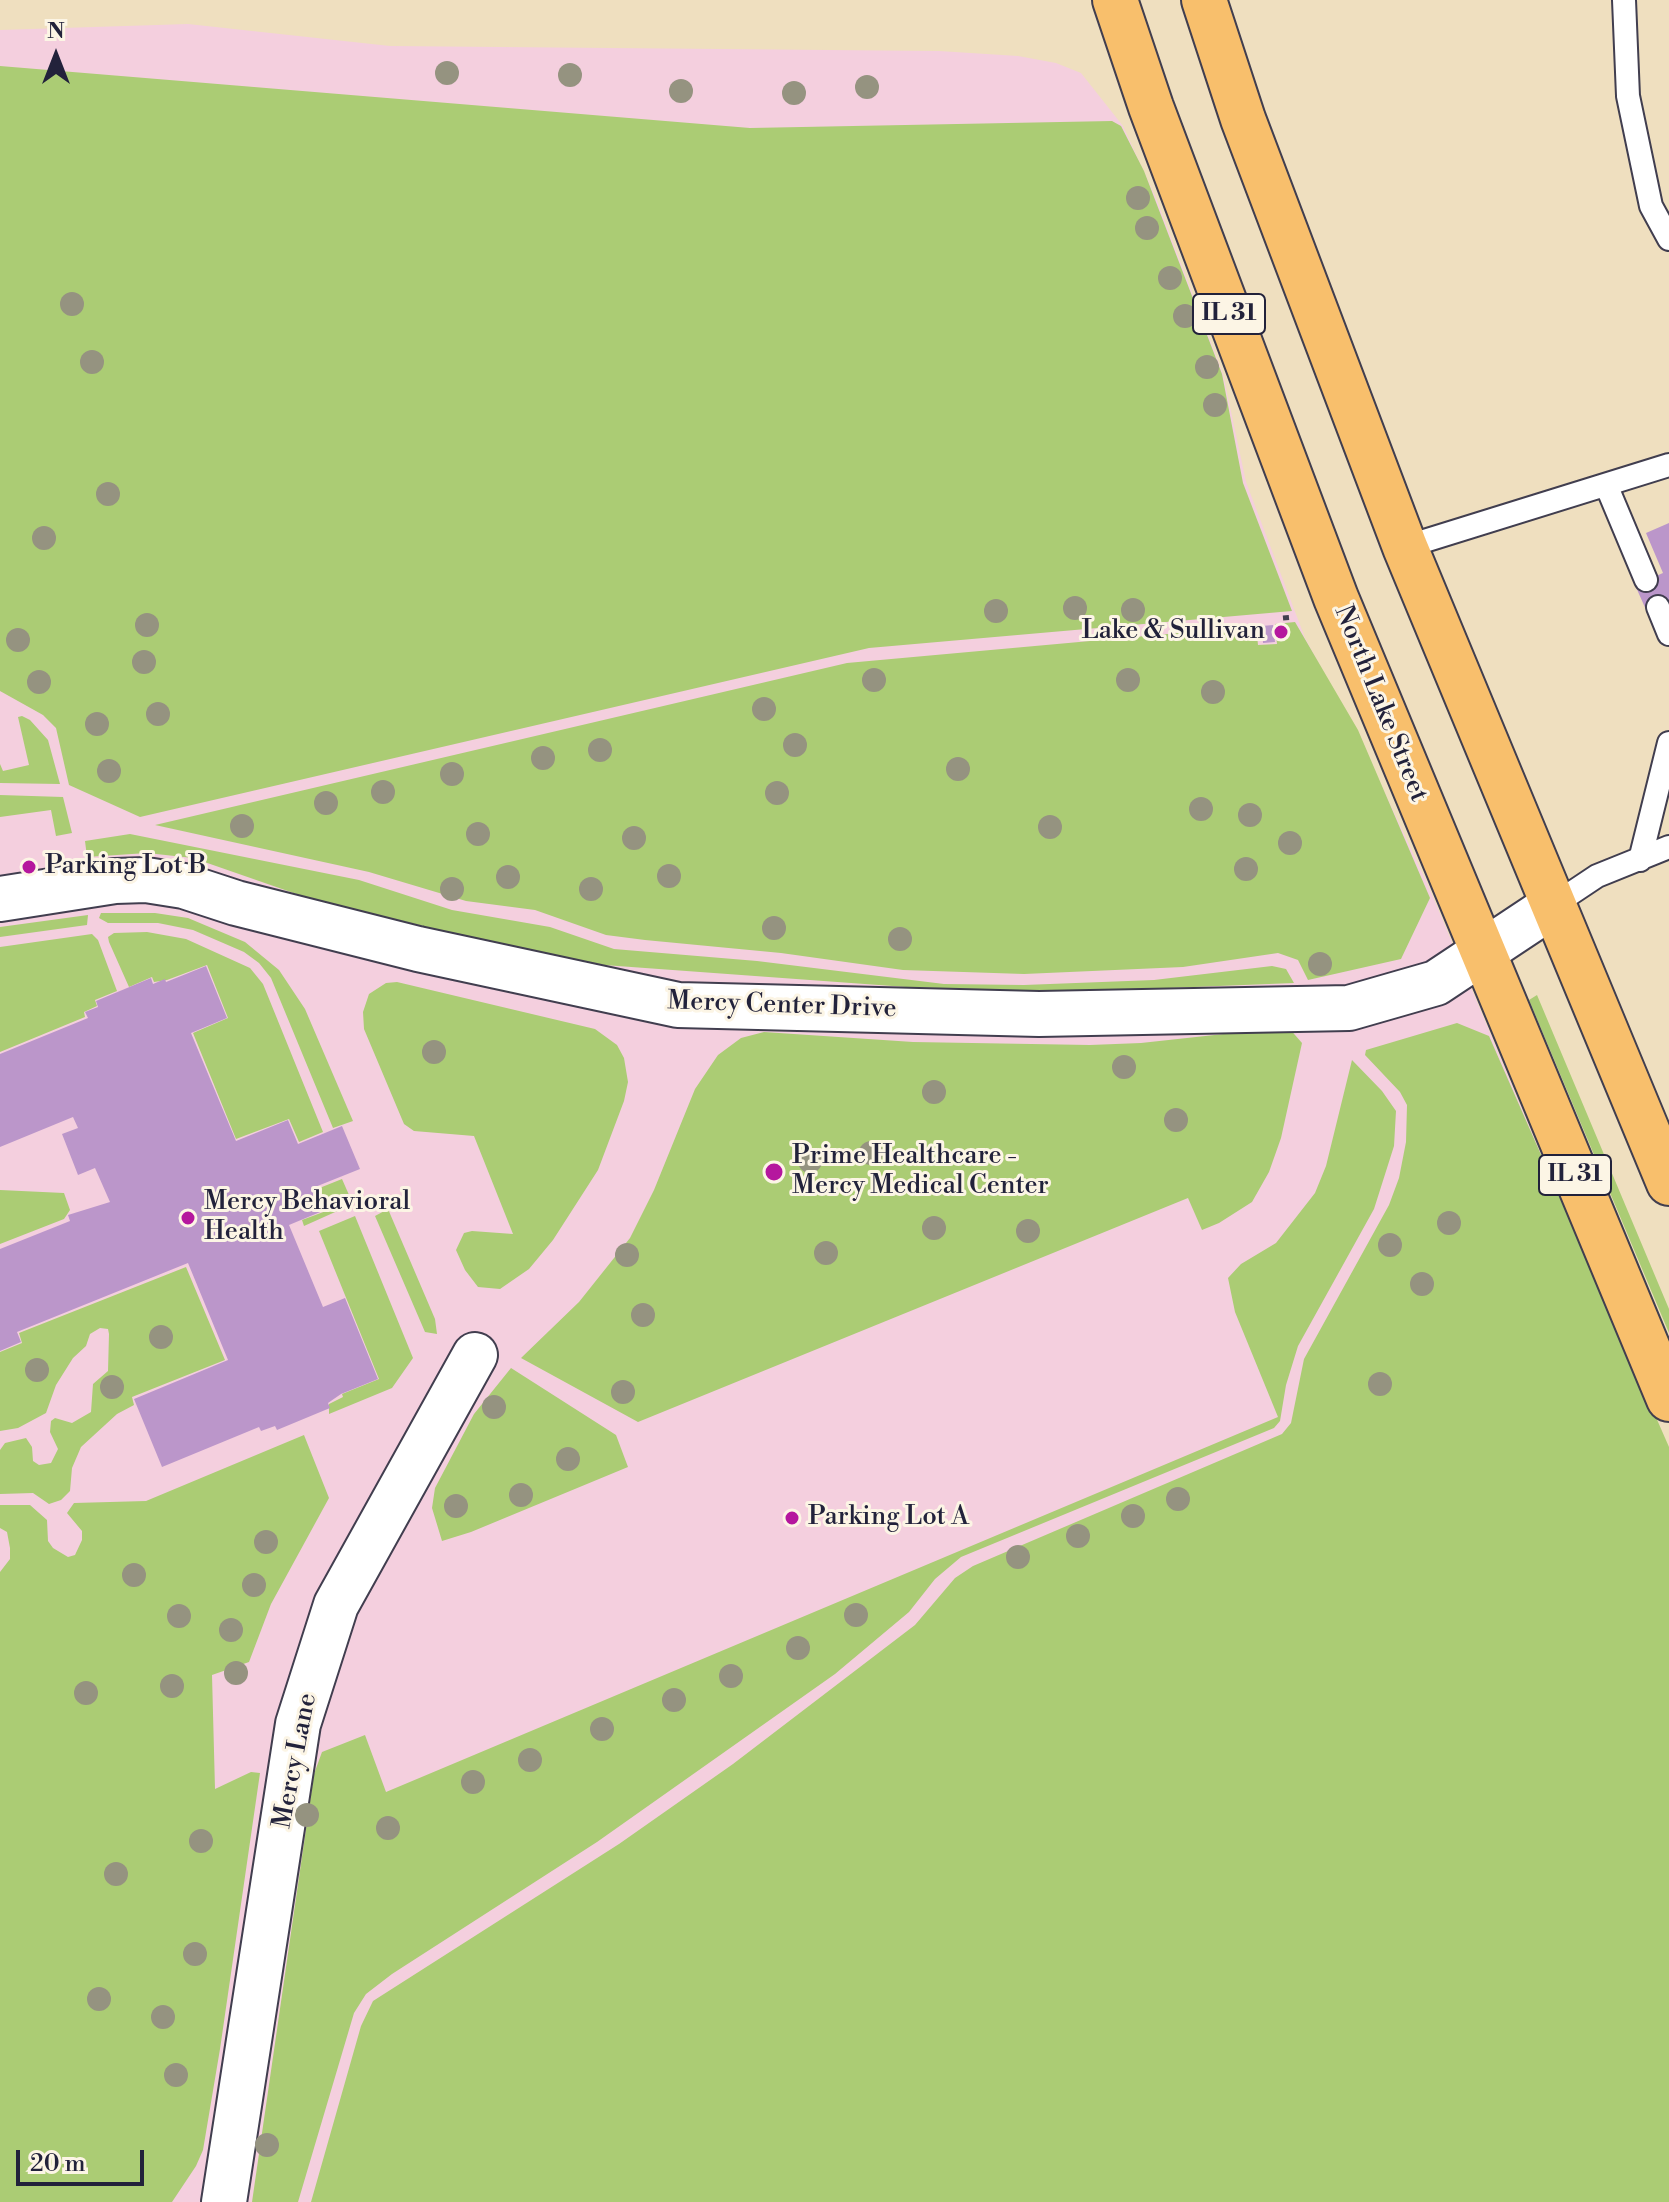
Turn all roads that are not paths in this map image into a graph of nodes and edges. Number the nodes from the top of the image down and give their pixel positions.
1 (1115, 0) edge
2 (1204, 0) edge
3 (1624, 0) edge
4 (1669, 239) edge
5 (1669, 465) edge
6 (1607, 487) junction
7 (1405, 547) junction
8 (1646, 580) dead end
9 (1658, 607) dead end
10 (1669, 634) edge
11 (1669, 743) edge
12 (1669, 847) edge
13 (1640, 860) junction
14 (0, 899) edge
15 (1552, 906) junction
16 (1483, 951) junction
17 (1669, 1183) edge
18 (475, 1355) dead end
19 (1669, 1399) edge
20 (224, 2202) edge

1 - 16 main road, North Lake Street / IL 31
2 - 7 main road
3 - 4 lane
5 - 6 lane
6 - 7 lane
6 - 8 lane
7 - 15 main road
9 - 10 lane
11 - 13 lane
12 - 13 lane
13 - 15 lane
14 - 16 street, Mercy Center Drive
15 - 16 street, Mercy Center Drive
15 - 17 main road
16 - 19 main road, North Lake Street / IL 31
18 - 20 street, Mercy Lane

